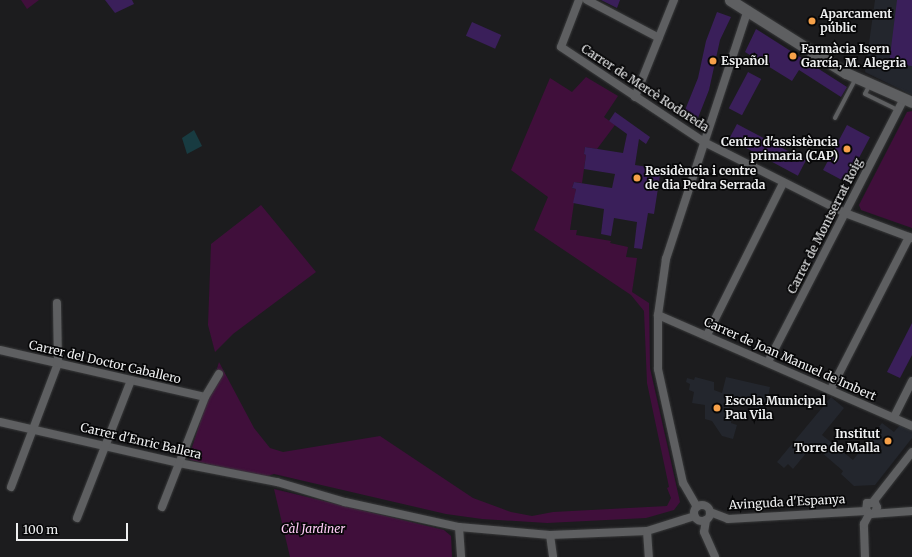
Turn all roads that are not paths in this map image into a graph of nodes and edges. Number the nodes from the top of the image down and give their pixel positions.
1 (579, 0) edge
2 (587, 0) edge
3 (674, 0) edge
4 (730, 0) edge
5 (748, 10) junction
6 (659, 38) junction
7 (856, 77) junction
8 (870, 84) junction
9 (635, 97) junction
10 (907, 101) edge
11 (898, 110) junction
12 (835, 118) dead end
13 (704, 142) junction
14 (783, 183) junction
15 (845, 213) junction
16 (910, 238) edge
17 (57, 303) dead end
18 (658, 315) junction
19 (707, 334) junction
20 (0, 350) edge
21 (768, 362) junction
22 (58, 363) junction
23 (219, 374) dead end
24 (131, 380) junction
25 (912, 381) edge
26 (831, 389) junction
27 (205, 397) junction
28 (894, 417) junction
29 (0, 422) edge
30 (912, 426) edge
31 (34, 429) junction
32 (106, 446) junction
33 (912, 452) edge
34 (179, 463) junction
35 (11, 487) dead end
36 (162, 507) dead end
37 (697, 508) junction
38 (912, 511) edge
39 (710, 512) junction
40 (870, 512) junction
41 (695, 516) junction
42 (77, 518) dead end
43 (706, 520) junction
44 (459, 526) junction
45 (647, 530) junction
46 (550, 535) junction
47 (461, 557) edge
48 (552, 557) edge
49 (649, 557) edge
50 (715, 557) edge
51 (865, 557) edge

1 - 9 street, Carrer de Mercè Rodoreda
2 - 6 street
3 - 6 street
4 - 5 street
5 - 7 street
5 - 13 street
6 - 9 street
7 - 8 street
7 - 12 lane
8 - 10 street
8 - 11 lane
9 - 13 street, Carrer de Mercè Rodoreda
10 - 11 street, Carrer de Montserrat Roig
11 - 15 street, Carrer de Montserrat Roig
13 - 14 street, Carrer de Mercè Rodoreda
13 - 18 street
14 - 15 street, Carrer de Mercè Rodoreda
14 - 19 street
15 - 16 street, Carrer de Mercè Rodoreda
15 - 21 street, Carrer de Montserrat Roig
16 - 26 street
17 - 22 street
18 - 19 street, Carrer de Joan Manuel de Imbert
18 - 37 street
19 - 21 street, Carrer de Joan Manuel de Imbert
20 - 22 street, Carrer del Doctor Caballero
21 - 26 street, Carrer de Joan Manuel de Imbert
22 - 24 street, Carrer del Doctor Caballero
22 - 31 street
23 - 27 street
24 - 27 street, Carrer del Doctor Caballero
24 - 32 street
25 - 28 street
26 - 28 street, Carrer de Joan Manuel de Imbert
27 - 34 street
28 - 30 street, Carrer de Joan Manuel de Imbert
29 - 31 street, Carrer d'Enric Ballera
31 - 32 street, Carrer d'Enric Ballera
31 - 35 street
32 - 34 street, Carrer d'Enric Ballera
32 - 42 street
33 - 40 street
34 - 36 street
34 - 44 street, Carrer d'Enric Ballera
37 - 39 street
37 - 41 street
38 - 40 street, Avinguda d'Espanya
39 - 40 street, Avinguda d'Espanya
39 - 43 street
40 - 51 street
41 - 43 street
41 - 45 street, Carrer d'Enric Ballera
43 - 50 street
44 - 46 street, Carrer d'Enric Ballera
44 - 47 street
45 - 46 street, Carrer d'Enric Ballera
45 - 49 street
46 - 48 street

